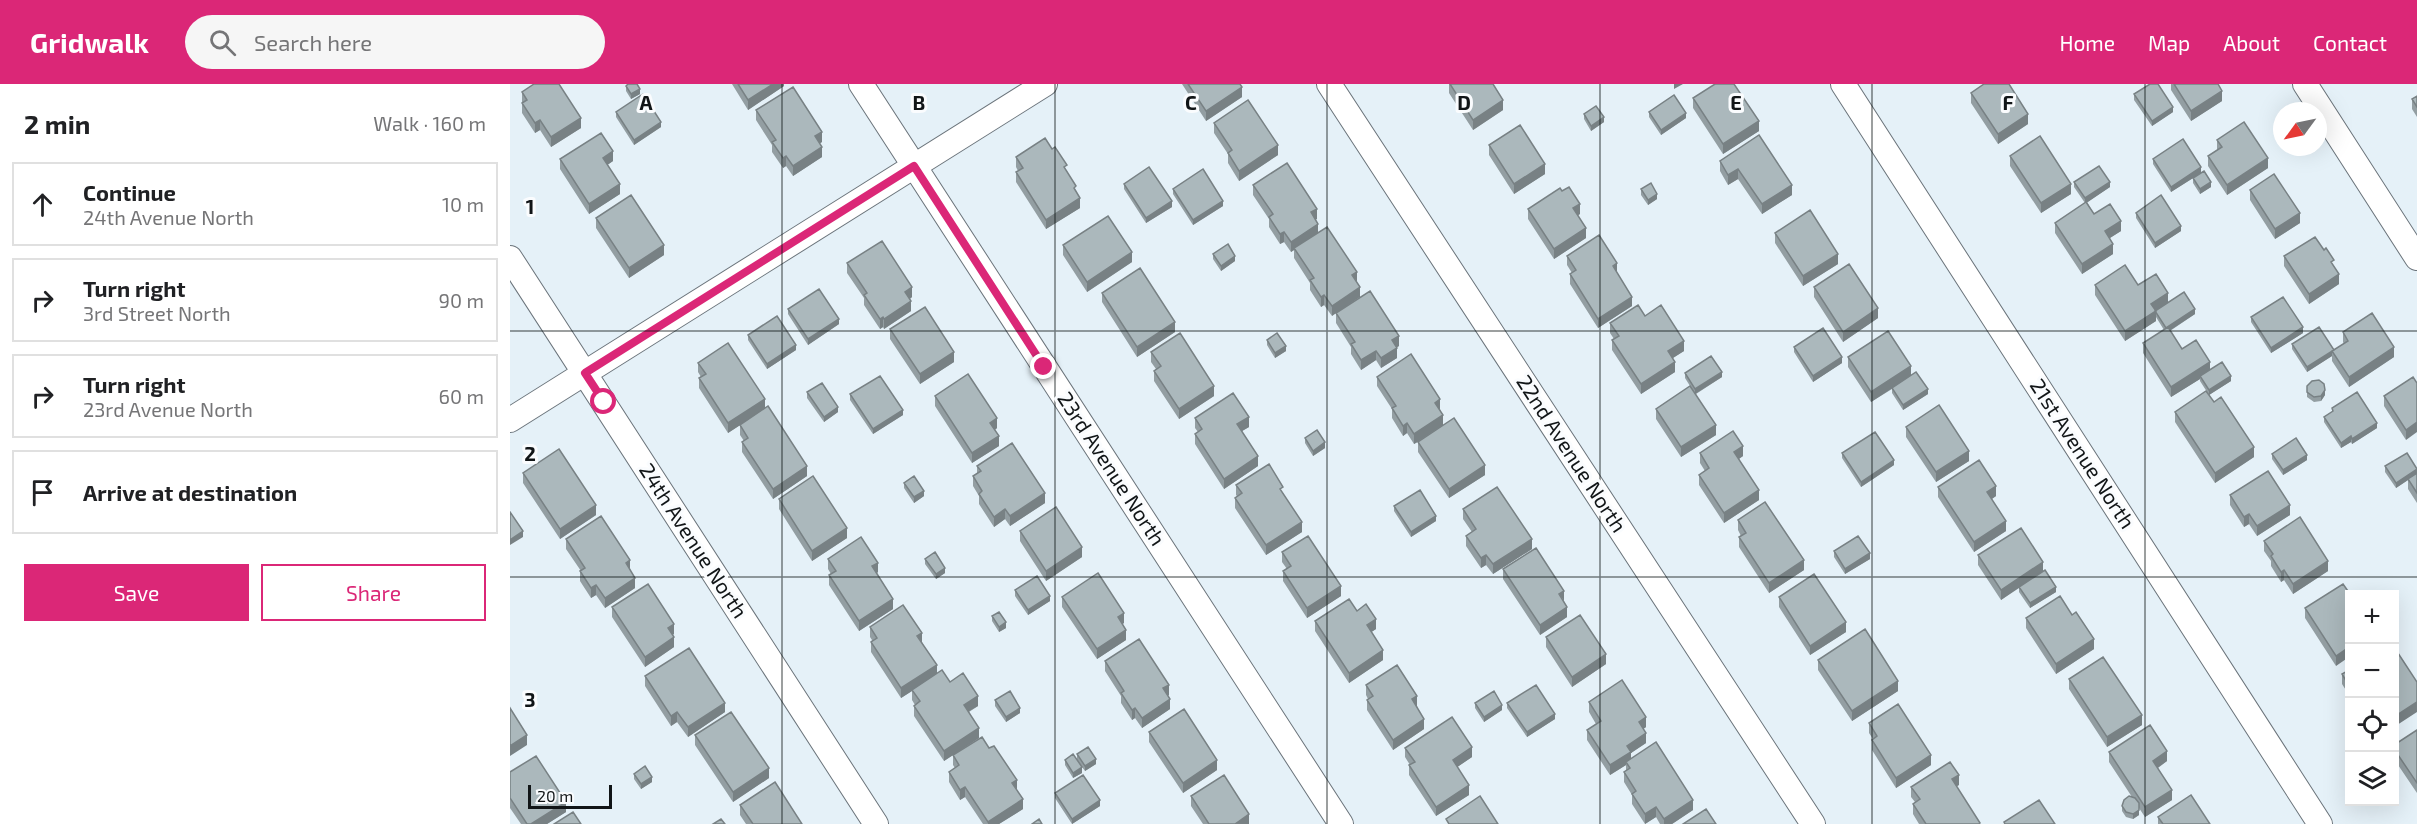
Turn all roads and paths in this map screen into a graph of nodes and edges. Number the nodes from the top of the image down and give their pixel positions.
1 (861, 84) edge
2 (1046, 84) edge
3 (1329, 84) edge
4 (1843, 84) edge
5 (2305, 84) edge
6 (914, 166) junction
7 (510, 258) edge
8 (2417, 258) edge
9 (585, 373) junction
10 (510, 420) edge
11 (876, 824) edge
12 (1341, 824) edge
13 (1813, 824) edge
14 (2320, 824) edge

1 - 6 street, 23rd Avenue North
2 - 6 street
3 - 13 street, 22nd Avenue North
4 - 14 street, 21st Avenue North
5 - 8 street
6 - 9 street
6 - 12 street, 23rd Avenue North
7 - 9 street, 24th Avenue North
9 - 10 street
9 - 11 street, 24th Avenue North

